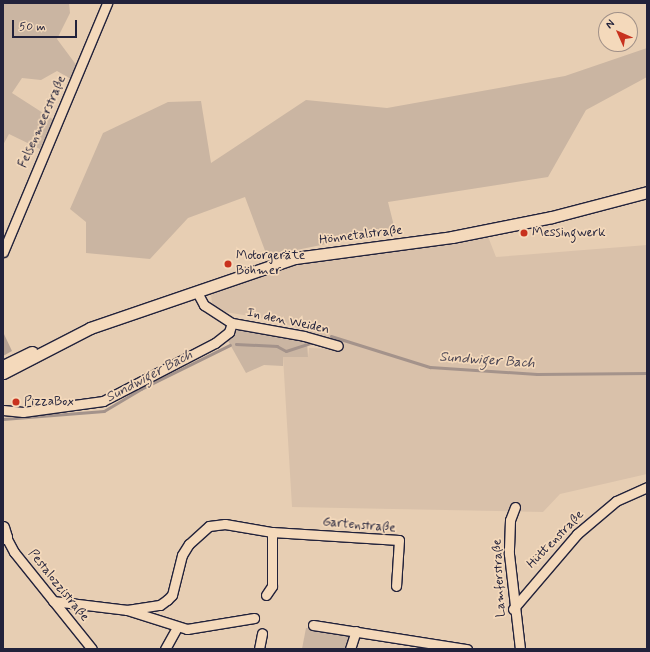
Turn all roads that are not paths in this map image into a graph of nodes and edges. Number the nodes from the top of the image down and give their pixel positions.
1 (107, 3) edge
2 (647, 192) edge
3 (3, 252) edge
4 (197, 292) junction
5 (232, 323) junction
6 (63, 340) junction
7 (338, 346) dead end
8 (3, 366) edge
9 (3, 373) edge
10 (3, 410) edge
11 (647, 487) edge
12 (516, 507) dead end
13 (272, 532) junction
14 (4, 534) edge
15 (396, 586) dead end
16 (266, 595) dead end
17 (53, 601) junction
18 (513, 609) junction
19 (127, 610) junction
20 (254, 618) dead end
21 (313, 624) dead end
22 (177, 627) junction
23 (356, 631) junction
24 (262, 633) dead end
25 (445, 647) edge
26 (92, 649) edge
27 (165, 649) edge
28 (259, 649) edge
29 (350, 649) edge
30 (467, 649) edge
31 (520, 649) edge

1 - 3 street, Felsenmeerstraße
2 - 4 main road, Hönnetalstraße
4 - 5 street, In den Weiden
4 - 6 main road, Hönnetalstraße
5 - 7 street, In den Weiden
5 - 10 street, In den Weiden
6 - 8 main road, Hönnetalstraße
6 - 9 main road, Hönnetalstraße
11 - 18 street, Hüttenstraße
12 - 18 street, Lamferstraße
13 - 15 street, Gartenstraße
13 - 16 street
13 - 19 street, Gartenstraße
14 - 17 street, Pestalozzistraße
17 - 19 street, Gartenstraße
17 - 26 street, Pestalozzistraße
18 - 31 street, Lamferstraße
19 - 22 street, Gartenstraße
20 - 22 street, Gartenstraße
21 - 23 street
22 - 27 street
23 - 25 street
23 - 29 street
24 - 28 street
25 - 30 street

